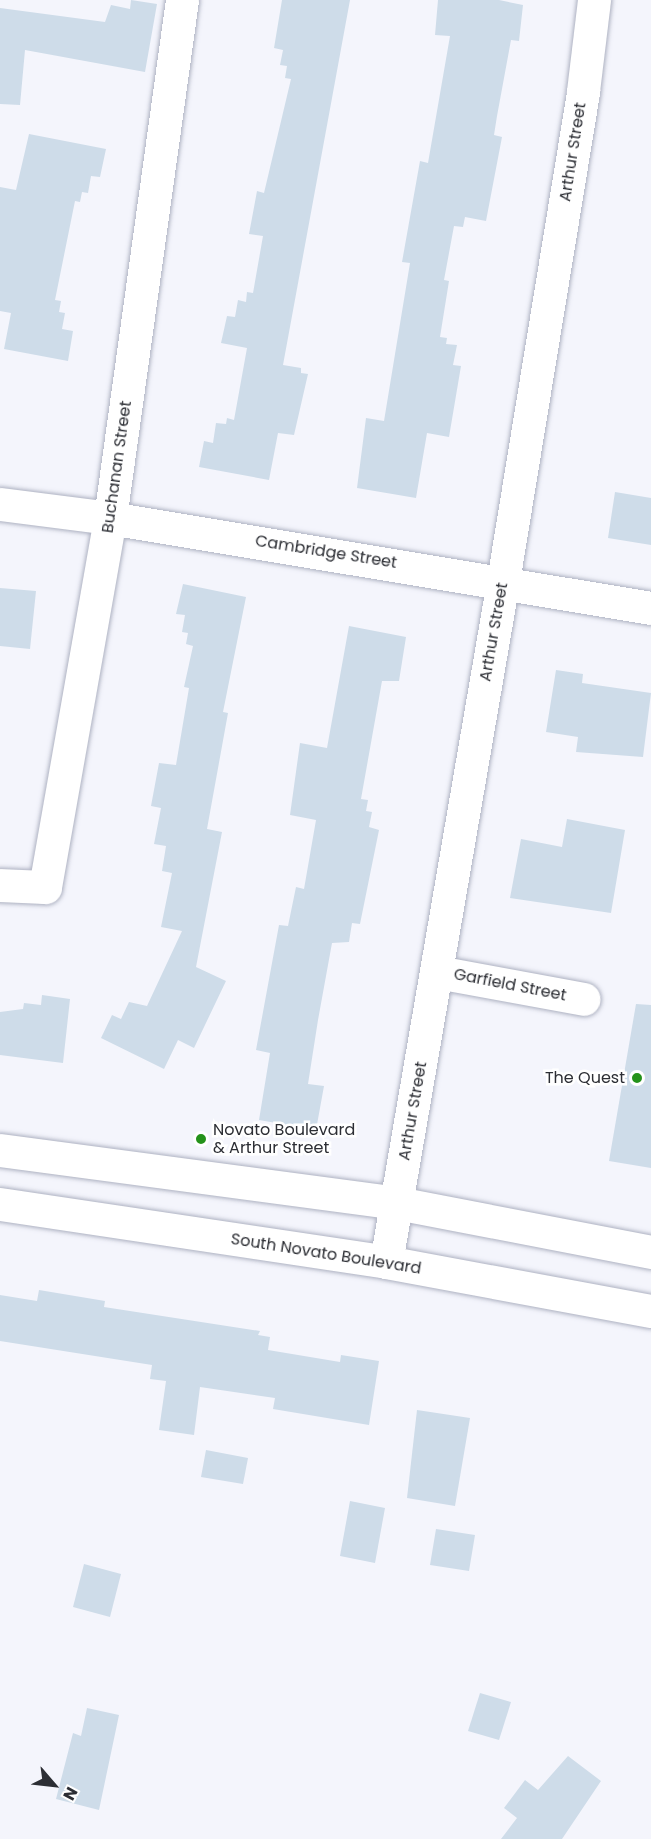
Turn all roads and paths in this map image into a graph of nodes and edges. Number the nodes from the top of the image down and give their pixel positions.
1 (182, 0) edge
2 (594, 0) edge
3 (0, 504) edge
4 (110, 518) junction
5 (503, 581) junction
6 (651, 608) edge
7 (0, 885) edge
8 (437, 972) junction
9 (584, 999) dead end
10 (0, 1150) edge
11 (397, 1203) junction
12 (0, 1204) edge
13 (651, 1252) edge
14 (387, 1262) junction
15 (651, 1311) edge

1 - 4 street, Buchanan Street
2 - 5 street, Arthur Street
3 - 4 street, Cambridge Street
4 - 5 street, Cambridge Street
4 - 7 street, Buchanan Street
5 - 6 street, Cambridge Street
5 - 8 street, Arthur Street
8 - 9 street, Garfield Street
8 - 11 street, Arthur Street
10 - 11 street
11 - 13 street
11 - 14 street, Arthur Street
12 - 14 street, South Novato Boulevard
14 - 15 street, South Novato Boulevard

